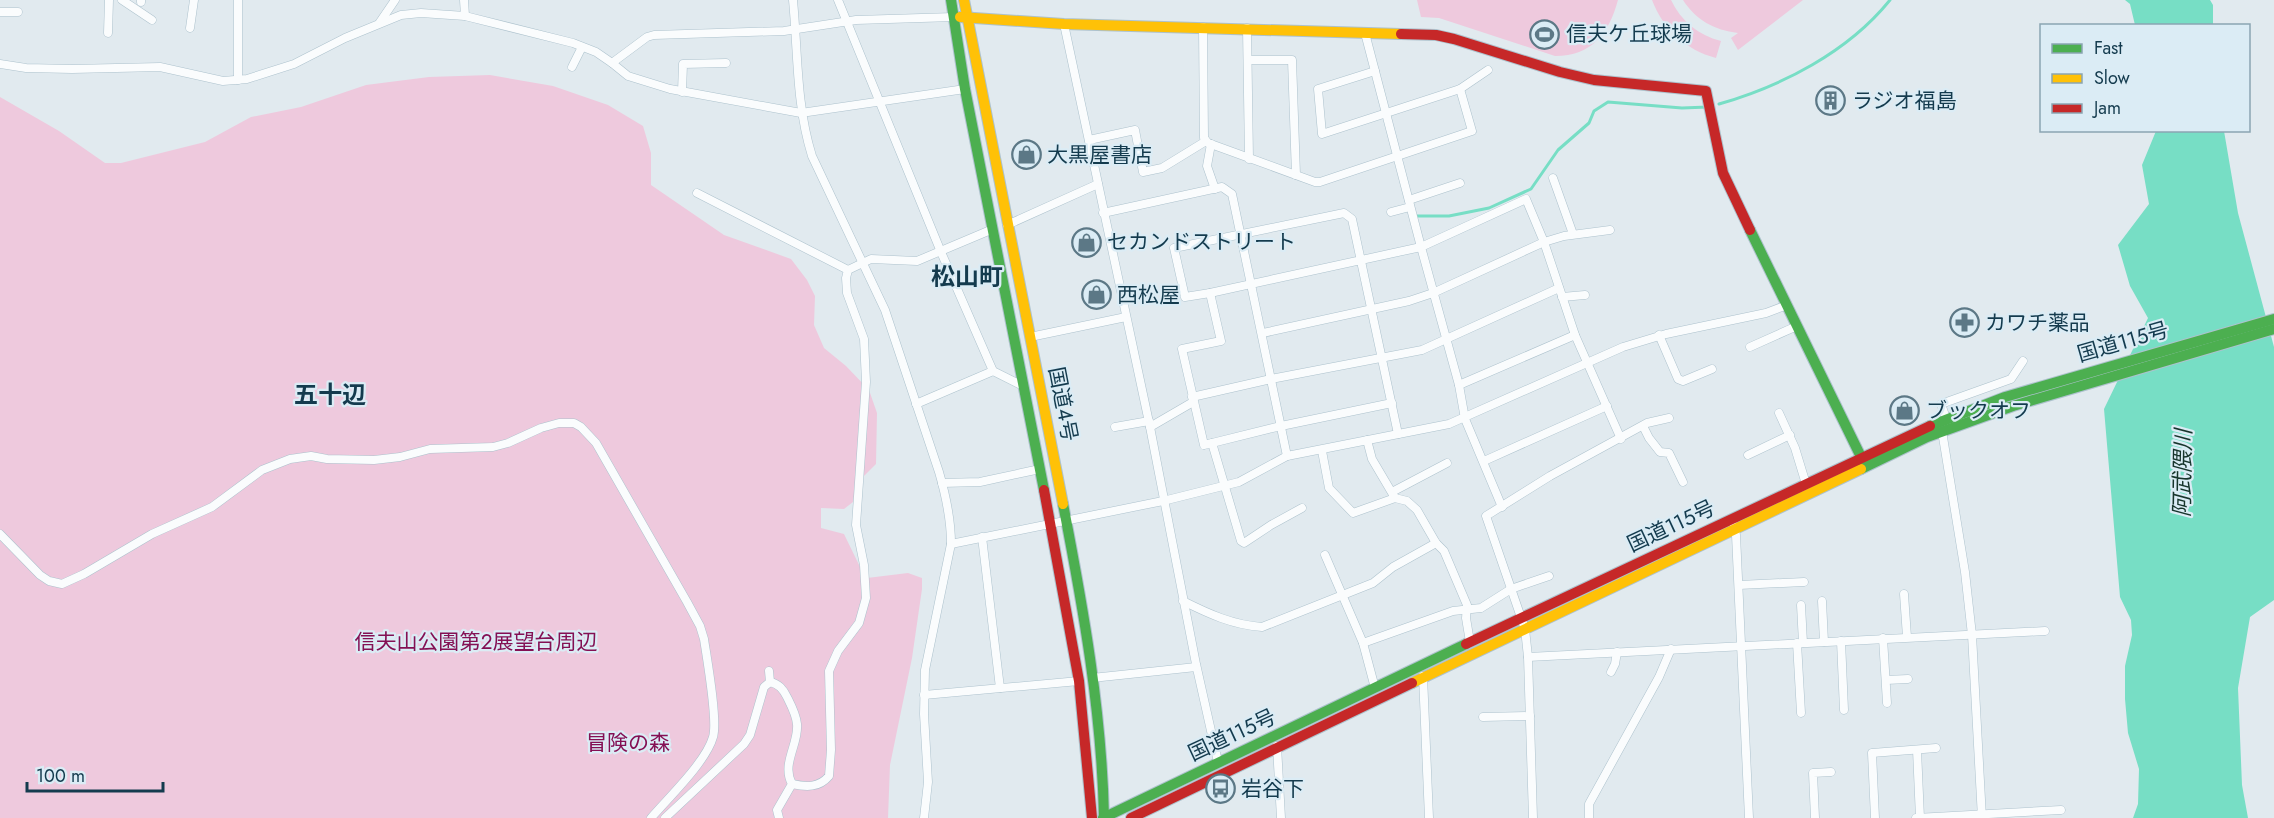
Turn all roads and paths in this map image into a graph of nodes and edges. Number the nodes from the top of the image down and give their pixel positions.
1 (109, 0) edge
2 (122, 0) edge
3 (194, 0) edge
4 (238, 0) edge
5 (396, 0) edge
6 (464, 0) edge
7 (793, 0) edge
8 (838, 0) edge
9 (951, 0) edge
10 (964, 0) edge
11 (0, 12) edge
12 (18, 12) dead end
13 (465, 16) junction
14 (954, 17) junction
15 (966, 17) junction
16 (152, 20) dead end
17 (380, 23) junction
18 (846, 23) junction
19 (1065, 24) junction
20 (1203, 27) junction
21 (190, 28) dead end
22 (1247, 28) junction
23 (796, 29) junction
24 (108, 33) dead end
25 (1365, 33) junction
26 (582, 46) junction
27 (1248, 60) junction
28 (612, 63) junction
29 (726, 63) dead end
30 (0, 64) edge
31 (572, 67) dead end
32 (1375, 70) junction
33 (1488, 70) dead end
34 (238, 80) junction
35 (964, 89) junction
36 (1460, 89) junction
37 (682, 92) junction
38 (880, 103) junction
39 (801, 113) junction
40 (1386, 113) junction
41 (1089, 140) junction
42 (1209, 142) junction
43 (1397, 156) junction
44 (1249, 159) junction
45 (1296, 175) junction
46 (1553, 178) dead end
47 (1460, 183) dead end
48 (1098, 184) junction
49 (1215, 189) junction
50 (698, 193) dead end
51 (1409, 204) junction
52 (1391, 212) dead end
53 (1103, 213) junction
54 (1007, 225) junction
55 (993, 229) junction
56 (1610, 230) dead end
57 (1240, 234) junction
58 (1573, 234) junction
59 (1544, 242) junction
60 (1421, 247) junction
61 (941, 252) junction
62 (1360, 260) junction
63 (863, 262) junction
64 (848, 270) junction
65 (1252, 284) junction
66 (1559, 288) junction
67 (1210, 293) junction
68 (1432, 293) junction
69 (1585, 295) dead end
70 (1562, 297) junction
71 (1787, 305) junction
72 (1371, 310) junction
73 (1126, 316) junction
74 (2274, 319) edge
75 (1797, 326) junction
76 (2274, 329) edge
77 (1263, 333) junction
78 (1575, 335) junction
79 (1659, 335) junction
80 (1030, 337) junction
81 (1446, 339) junction
82 (1750, 347) dead end
83 (1383, 358) junction
84 (2023, 361) dead end
85 (1588, 362) junction
86 (1712, 369) dead end
87 (993, 371) junction
88 (1271, 379) junction
89 (1459, 385) junction
90 (1024, 386) junction
91 (2037, 393) junction
92 (1193, 400) junction
93 (1392, 403) junction
94 (916, 404) junction
95 (1607, 406) junction
96 (1779, 413) dead end
97 (1669, 418) dead end
98 (1946, 418) junction
99 (1466, 419) junction
100 (1149, 424) junction
101 (1281, 426) junction
102 (1643, 426) junction
103 (1115, 427) dead end
104 (1942, 431) junction
105 (1398, 434) junction
106 (1790, 435) junction
107 (1621, 439) junction
108 (1367, 440) junction
109 (1212, 443) junction
110 (1322, 451) junction
111 (1748, 455) dead end
112 (1287, 456) junction
113 (1484, 461) junction
114 (1863, 462) junction
115 (1447, 463) dead end
116 (1040, 469) junction
117 (1683, 482) dead end
118 (942, 483) junction
119 (1806, 484) junction
120 (1223, 486) junction
121 (1394, 495) junction
122 (1163, 501) junction
123 (1502, 507) junction
124 (1302, 508) dead end
125 (1066, 521) junction
126 (1051, 524) junction
127 (1733, 524) junction
128 (0, 534) edge
129 (982, 537) junction
130 (1436, 543) junction
131 (951, 544) junction
132 (1324, 555) dead end
133 (1549, 576) dead end
134 (1804, 582) dead end
135 (1739, 585) junction
136 (1511, 589) junction
137 (1342, 594) junction
138 (1904, 594) dead end
139 (1183, 601) junction
140 (1822, 601) dead end
141 (1801, 605) dead end
142 (1465, 610) junction
143 (1523, 624) junction
144 (2045, 631) dead end
145 (1972, 635) junction
146 (1906, 637) junction
147 (1883, 638) junction
148 (1841, 641) junction
149 (1470, 642) junction
150 (1824, 642) junction
151 (1363, 643) junction
152 (1800, 643) junction
153 (1742, 646) junction
154 (1671, 649) junction
155 (1617, 652) junction
156 (1528, 657) junction
157 (1196, 667) junction
158 (769, 670) dead end
159 (1421, 672) junction
160 (1611, 672) dead end
161 (1092, 678) junction
162 (1908, 679) dead end
163 (1886, 680) junction
164 (1079, 681) junction
165 (770, 682) junction
166 (1000, 688) junction
167 (1375, 688) junction
168 (924, 695) junction
169 (1887, 703) dead end
170 (1844, 710) dead end
171 (1801, 713) dead end
172 (1530, 716) junction
173 (1483, 717) dead end
174 (1275, 742) junction
175 (1936, 748) dead end
176 (1917, 750) junction
177 (1218, 762) junction
178 (1831, 772) dead end
179 (792, 784) junction
180 (2061, 810) dead end
181 (1982, 817) edge
182 (651, 818) edge
183 (665, 818) edge
184 (779, 818) edge
185 (924, 818) edge
186 (1092, 818) edge
187 (1104, 818) edge
188 (1131, 818) edge
189 (1281, 818) edge
190 (1429, 818) edge
191 (1533, 818) edge
192 (1589, 818) edge
193 (1749, 818) edge
194 (1815, 818) edge
195 (1875, 818) edge
196 (1918, 818) edge

1 - 24 street
2 - 16 street
3 - 21 street
4 - 34 street
5 - 17 street
6 - 13 street
7 - 23 street
8 - 18 street
9 - 14 main road, 国道4号
10 - 15 main road, 国道4号
11 - 12 street
13 - 17 street
13 - 26 street
14 - 15 main road
14 - 18 street
14 - 35 main road, 国道4号
15 - 19 main road
15 - 54 main road, 国道4号
17 - 34 street
18 - 23 street
18 - 38 street
19 - 20 main road
19 - 41 street
20 - 22 main road
20 - 42 street
22 - 25 main road
22 - 27 street
23 - 28 street
23 - 39 street
25 - 32 street
25 - 71 main road
26 - 28 street
26 - 31 street
27 - 44 street
27 - 45 street
28 - 37 street
29 - 37 street
30 - 34 street
32 - 40 street
32 - 40 street
33 - 36 street
35 - 38 street
35 - 55 main road, 国道4号
36 - 40 street
36 - 43 street
37 - 39 street
38 - 39 street
38 - 61 street
39 - 63 street
40 - 43 street
41 - 42 street
41 - 48 street
42 - 44 street
42 - 49 street
43 - 45 street
43 - 51 street
44 - 45 street
46 - 58 street
47 - 51 street
48 - 53 street
48 - 54 street
49 - 53 street
49 - 57 street
50 - 64 street
51 - 52 street
51 - 60 street
53 - 73 street
54 - 80 main road, 国道4号
55 - 61 street
55 - 90 main road, 国道4号
56 - 58 street
57 - 62 street
57 - 65 street
57 - 67 street
58 - 59 street
59 - 60 street
59 - 66 street
59 - 68 street
60 - 62 street
60 - 68 street
61 - 63 street
61 - 87 street
62 - 65 street
62 - 72 street
63 - 64 street
63 - 94 street
64 - 179 street
65 - 67 street
65 - 77 street
66 - 70 street
66 - 81 street
67 - 92 street
68 - 72 street
68 - 81 street
69 - 70 street
70 - 78 street
71 - 75 main road
71 - 79 street
72 - 77 street
72 - 83 street
73 - 80 street
73 - 100 street
74 - 91 main road, 国道115号
75 - 82 street
75 - 114 main road
76 - 91 main road, 国道115号
77 - 88 street
78 - 85 street
78 - 89 street
79 - 85 street
79 - 86 street
80 - 125 main road, 国道4号
81 - 83 street
81 - 89 street
83 - 88 street
83 - 93 street
84 - 98 street
85 - 95 street
85 - 99 street
87 - 90 street
87 - 94 street
88 - 92 street
88 - 101 street
89 - 99 street
90 - 116 main road, 国道4号
91 - 98 main road, 国道115号
91 - 104 main road, 国道115号
92 - 100 street
92 - 109 street
93 - 101 street
93 - 105 street
94 - 118 street
95 - 107 street
95 - 113 street
96 - 106 street
97 - 102 street
98 - 114 main road, 国道115号
99 - 105 street
99 - 113 street
100 - 103 street
100 - 122 street
101 - 109 street
101 - 112 street
102 - 107 street
102 - 117 street
104 - 114 main road, 国道115号
104 - 145 street
105 - 108 street
106 - 111 street
106 - 119 street
107 - 123 street
108 - 110 street
108 - 121 street
109 - 120 street
110 - 112 street
110 - 121 street
112 - 120 street
113 - 123 street
114 - 119 main road, 国道115号
114 - 127 main road, 国道115号
115 - 121 street
116 - 118 street
116 - 126 main road, 国道4号
118 - 131 street
119 - 127 main road, 国道115号
120 - 122 street
120 - 124 street
121 - 130 street
122 - 125 street
122 - 139 street
123 - 136 street
125 - 126 street
125 - 161 main road, 国道4号
126 - 129 street
126 - 164 main road, 国道4号
127 - 135 street
127 - 143 main road, 国道115号
128 - 182 street
129 - 131 street
129 - 166 street
130 - 137 street
130 - 142 street
131 - 168 street
132 - 137 street
133 - 136 street
134 - 135 street
135 - 153 street
136 - 142 street
136 - 143 street
137 - 139 street
137 - 151 street
138 - 146 street
139 - 157 street
140 - 150 street
141 - 152 street
142 - 149 street
142 - 151 street
143 - 149 main road, 国道115号
143 - 156 street
143 - 159 main road, 国道115号
144 - 145 street
145 - 146 street
145 - 181 street
146 - 147 street
147 - 148 street
147 - 163 street
148 - 150 street
148 - 170 street
149 - 159 main road, 国道115号
150 - 152 street
151 - 167 street
152 - 153 street
152 - 171 street
153 - 154 street
153 - 193 street
154 - 155 street
154 - 192 street
155 - 156 street
155 - 160 street
156 - 172 street
157 - 161 street
157 - 177 street
158 - 165 street
159 - 167 main road, 国道115号
159 - 174 main road, 国道115号
159 - 190 street
161 - 187 main road, 国道4号
162 - 163 street
163 - 169 street
164 - 166 street
164 - 186 main road, 国道4号
165 - 179 street
165 - 183 street
166 - 168 street
167 - 174 main road, 国道115号
168 - 185 street
172 - 173 street
172 - 191 street
174 - 177 main road, 国道115号
174 - 188 main road, 国道115号
174 - 189 street
175 - 176 street
176 - 195 street
176 - 196 street
177 - 187 main road, 国道115号
178 - 194 street
179 - 184 street
180 - 181 street
181 - 196 street

